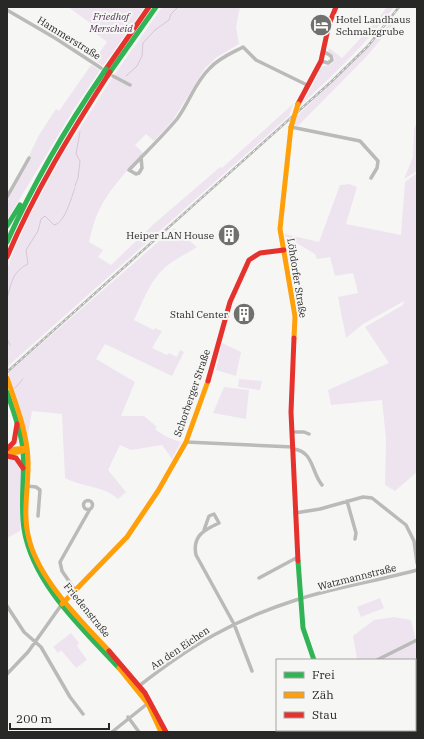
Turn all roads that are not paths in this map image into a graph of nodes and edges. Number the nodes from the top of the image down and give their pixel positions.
1 (149, 7) edge
2 (156, 7) edge
3 (336, 7) edge
4 (7, 10) edge
5 (323, 51) junction
6 (320, 61) junction
7 (107, 72) junction
8 (130, 85) dead end
9 (307, 85) junction
10 (291, 127) junction
11 (141, 157) junction
12 (29, 158) dead end
13 (371, 178) dead end
14 (35, 184) junction
15 (7, 197) edge
16 (7, 226) edge
17 (7, 242) edge
18 (284, 250) junction
19 (7, 257) edge
20 (7, 378) edge
21 (7, 392) edge
22 (17, 424) junction
23 (292, 432) junction
24 (309, 434) dead end
25 (186, 442) junction
26 (292, 448) junction
27 (7, 449) edge
28 (24, 449) junction
29 (7, 455) edge
30 (24, 468) junction
31 (322, 485) dead end
32 (26, 486) junction
33 (347, 501) junction
34 (90, 509) dead end
35 (295, 513) junction
36 (38, 516) dead end
37 (204, 530) junction
38 (355, 539) dead end
39 (298, 556) junction
40 (417, 563) edge
41 (417, 570) edge
42 (259, 578) dead end
43 (75, 590) junction
44 (302, 598) junction
45 (64, 602) junction
46 (7, 606) edge
47 (234, 624) junction
48 (417, 640) edge
49 (37, 641) junction
50 (314, 659) edge
51 (379, 659) edge
52 (252, 671) dead end
53 (7, 674) edge
54 (138, 687) junction
55 (147, 704) junction
56 (83, 714) dead end
57 (128, 717) junction
58 (112, 732) edge
59 (139, 732) edge
60 (161, 732) edge
61 (166, 732) edge

1 - 7 main road
2 - 7 main road
3 - 5 main road, Löhdorfer Straße
4 - 7 street, Hammerstraße
5 - 6 main road, Löhdorfer Straße
5 - 6 street
6 - 9 main road, Löhdorfer Straße
7 - 8 street, Hammerstraße
7 - 14 main road
7 - 19 main road
9 - 10 main road, Löhdorfer Straße, bridge
9 - 11 street
10 - 13 street
10 - 18 main road, Löhdorfer Straße
11 - 11 street
12 - 15 street
14 - 16 main road
14 - 17 main road
18 - 23 main road, Löhdorfer Straße
18 - 25 main road, Schorberger Straße
20 - 28 main road
21 - 22 main road
22 - 27 main road
22 - 28 main road
23 - 24 street
23 - 26 main road, Löhdorfer Straße
25 - 26 street
25 - 43 main road, Schorberger Straße
26 - 31 street
26 - 35 main road, Löhdorfer Straße
27 - 28 main road
28 - 29 main road
28 - 30 main road, Friedenstraße
28 - 32 main road, Friedenstraße
29 - 30 main road
30 - 32 main road, Friedenstraße
32 - 36 street
32 - 45 main road, Friedenstraße
33 - 35 street
33 - 38 street
33 - 40 street
34 - 43 street
35 - 39 main road, Löhdorfer Straße
37 - 37 street
37 - 47 street
39 - 42 street
39 - 44 main road, Löhdorfer Straße
41 - 44 street, Watzmannstraße
43 - 45 main road, Schorberger Straße
44 - 47 street, An den Eichen
44 - 50 main road, Löhdorfer Straße
45 - 49 street
45 - 54 main road, Friedenstraße
46 - 49 street
47 - 52 street
47 - 54 street, An den Eichen
48 - 51 street
49 - 53 street
49 - 56 street
54 - 55 main road, Friedenstraße
54 - 61 main road, Friedenstraße
55 - 57 street
55 - 60 main road, Friedenstraße
57 - 58 street
57 - 59 street

